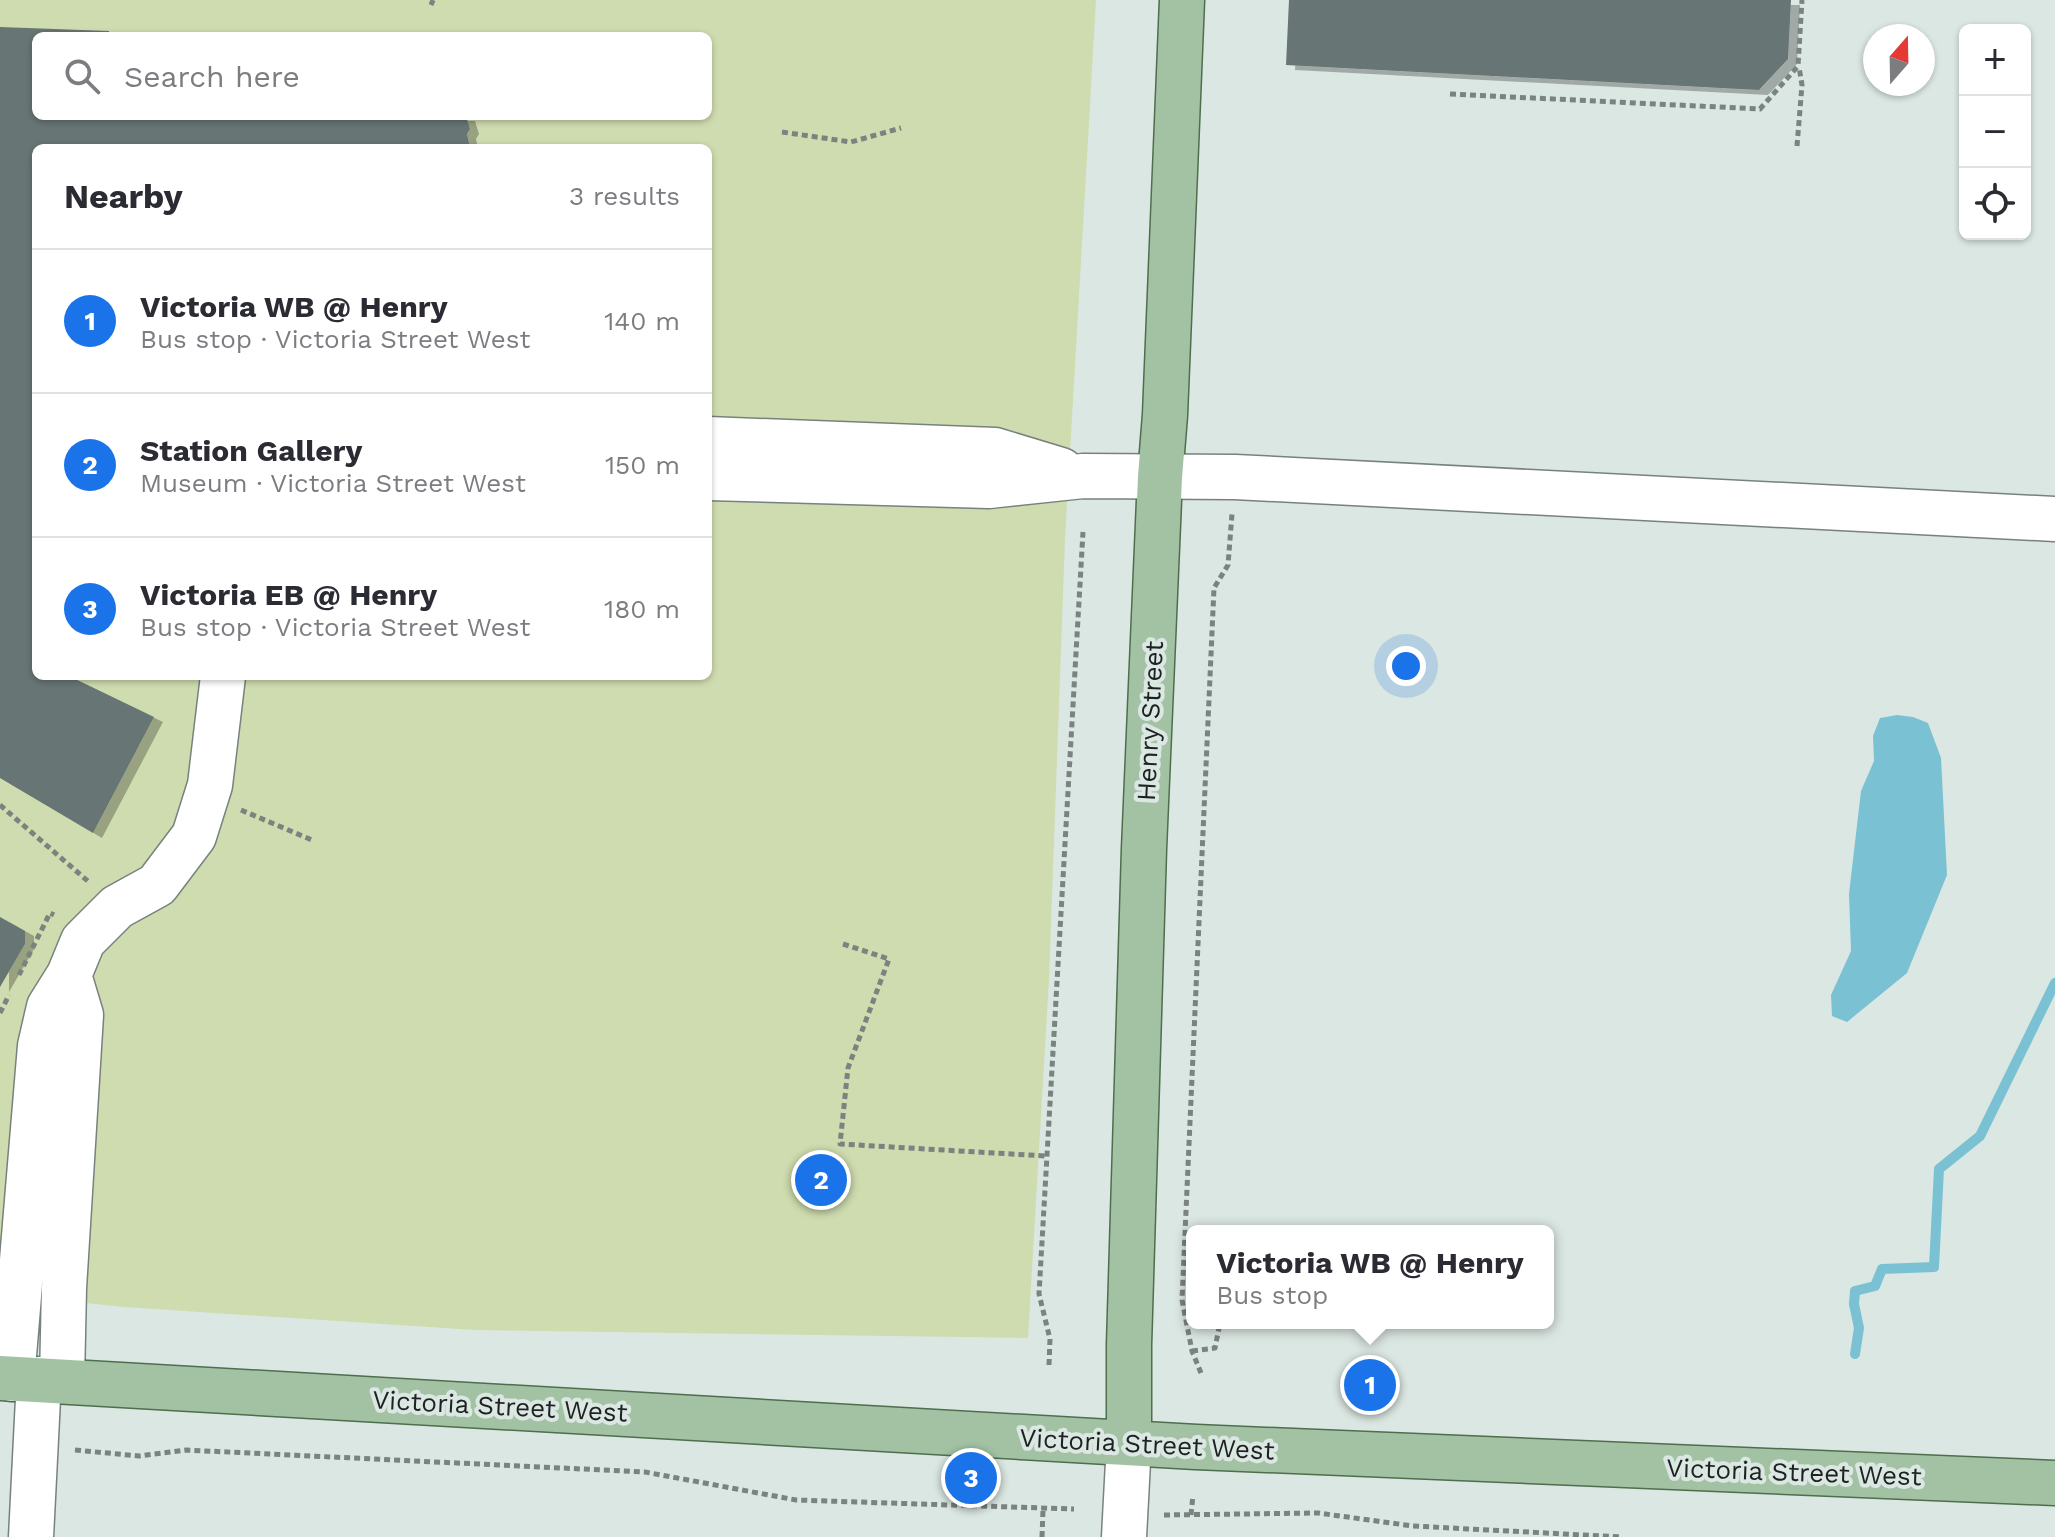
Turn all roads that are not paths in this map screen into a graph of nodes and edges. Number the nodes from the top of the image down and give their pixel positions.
1 (1182, 0) edge
2 (712, 439) edge
3 (1083, 476) junction
4 (1160, 477) junction
5 (712, 478) edge
6 (2055, 519) edge
7 (223, 680) edge
8 (28, 1379) edge
9 (1129, 1443) junction
10 (2055, 1483) edge
11 (21, 1519) edge
12 (1124, 1537) edge

1 - 4 main road, Henry Street
2 - 3 street
3 - 4 street
3 - 5 street
4 - 6 street
4 - 9 main road, Henry Street
7 - 8 street
8 - 9 main road, Victoria Street West
8 - 11 street
9 - 10 main road, Victoria Street West
9 - 12 street

